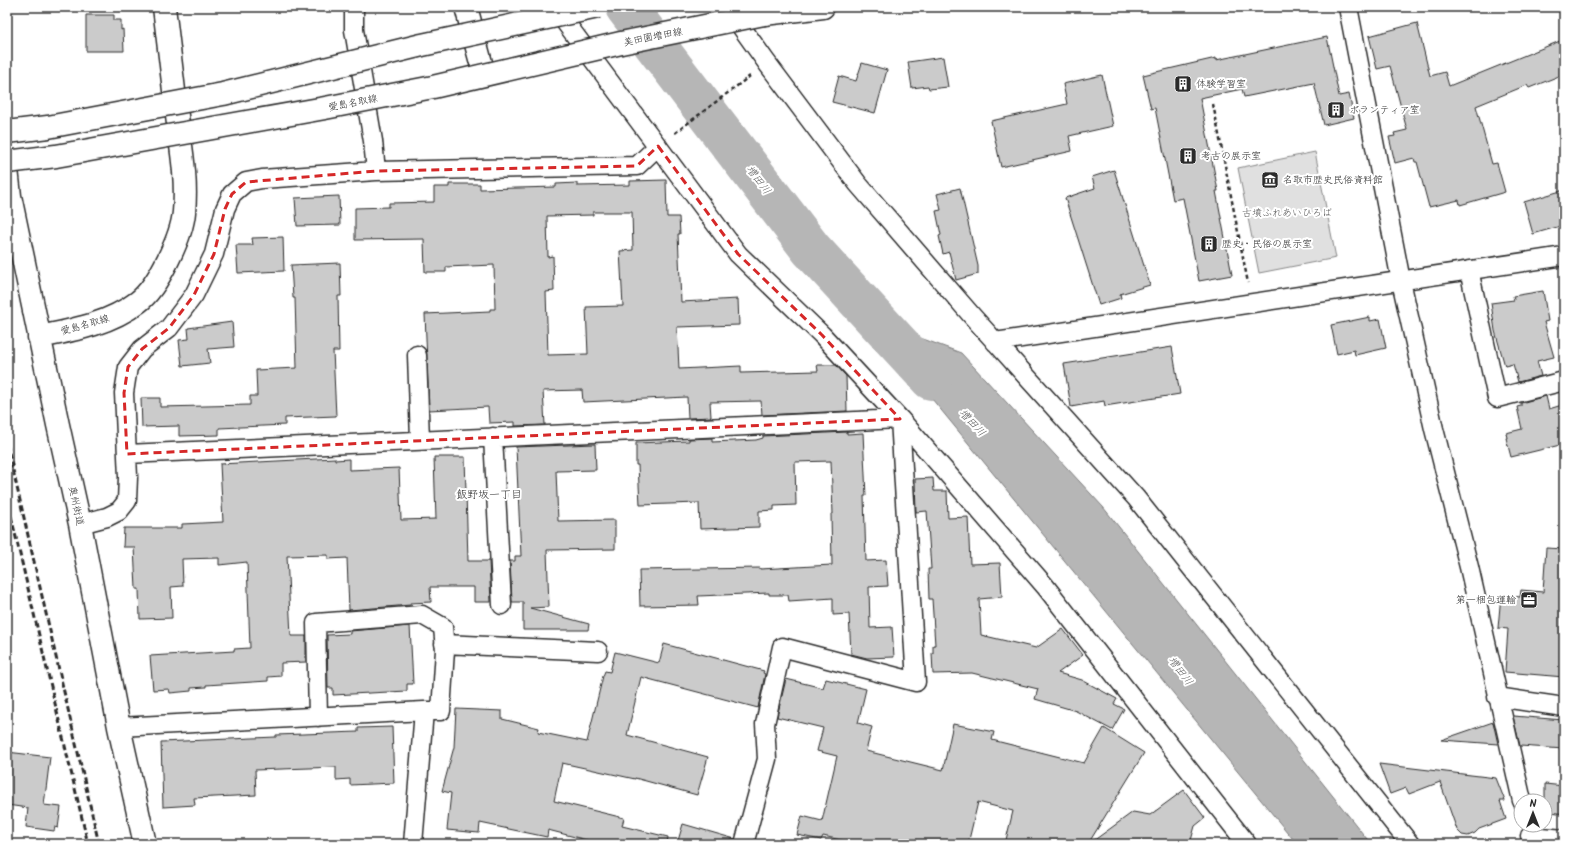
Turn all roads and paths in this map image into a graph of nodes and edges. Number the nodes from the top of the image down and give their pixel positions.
1 (164, 7) edge
2 (354, 7) edge
3 (466, 7) edge
4 (554, 7) edge
5 (598, 7) edge
6 (727, 7) edge
7 (823, 7) edge
8 (1348, 7) edge
9 (474, 34) junction
10 (767, 63) junction
11 (484, 74) junction
12 (1213, 104) dead end
13 (7, 132) edge
14 (658, 146) junction
15 (1238, 155) dead end
16 (1224, 158) junction
17 (7, 162) edge
18 (7, 169) edge
19 (376, 172) junction
20 (1564, 256) edge
21 (1469, 270) junction
22 (1401, 281) junction
23 (1252, 303) junction
24 (40, 337) junction
25 (996, 342) junction
26 (418, 355) dead end
27 (1564, 381) edge
28 (900, 419) junction
29 (493, 437) junction
30 (420, 440) junction
31 (127, 454) junction
32 (80, 524) junction
33 (502, 605) dead end
34 (444, 644) junction
35 (598, 651) dead end
36 (1498, 697) junction
37 (1564, 708) edge
38 (424, 712) junction
39 (318, 717) junction
40 (119, 727) junction
41 (1520, 793) edge
42 (1529, 835) edge
43 (1564, 840) edge
44 (144, 844) edge
45 (414, 844) edge
46 (744, 844) edge
47 (1247, 844) edge
48 (1410, 844) edge

1 - 24 main road, 愛島名取線
2 - 19 street
3 - 9 main road
4 - 14 street
5 - 9 main road, bridge
6 - 10 street
7 - 11 main road, 美田園増田線, bridge
8 - 22 street
9 - 11 main road
9 - 13 main road, bridge
10 - 14 path
10 - 25 street
11 - 17 main road, 愛島名取線, bridge
12 - 16 path
14 - 19 street
14 - 28 street
15 - 16 path
16 - 23 path
18 - 24 main road, 奥州街道
19 - 31 street
20 - 21 street
21 - 22 street
21 - 27 street
22 - 23 street
22 - 36 street
23 - 25 street
24 - 32 main road, 奥州街道
25 - 48 street
26 - 30 street
28 - 29 street
28 - 46 street
28 - 47 street
29 - 30 street
29 - 33 street
30 - 31 street
31 - 32 street
32 - 40 main road, 奥州街道
34 - 35 street
34 - 38 street
34 - 39 street
36 - 37 street
36 - 41 street
38 - 39 street
38 - 45 street
39 - 40 street
40 - 44 main road, 奥州街道
42 - 43 street

